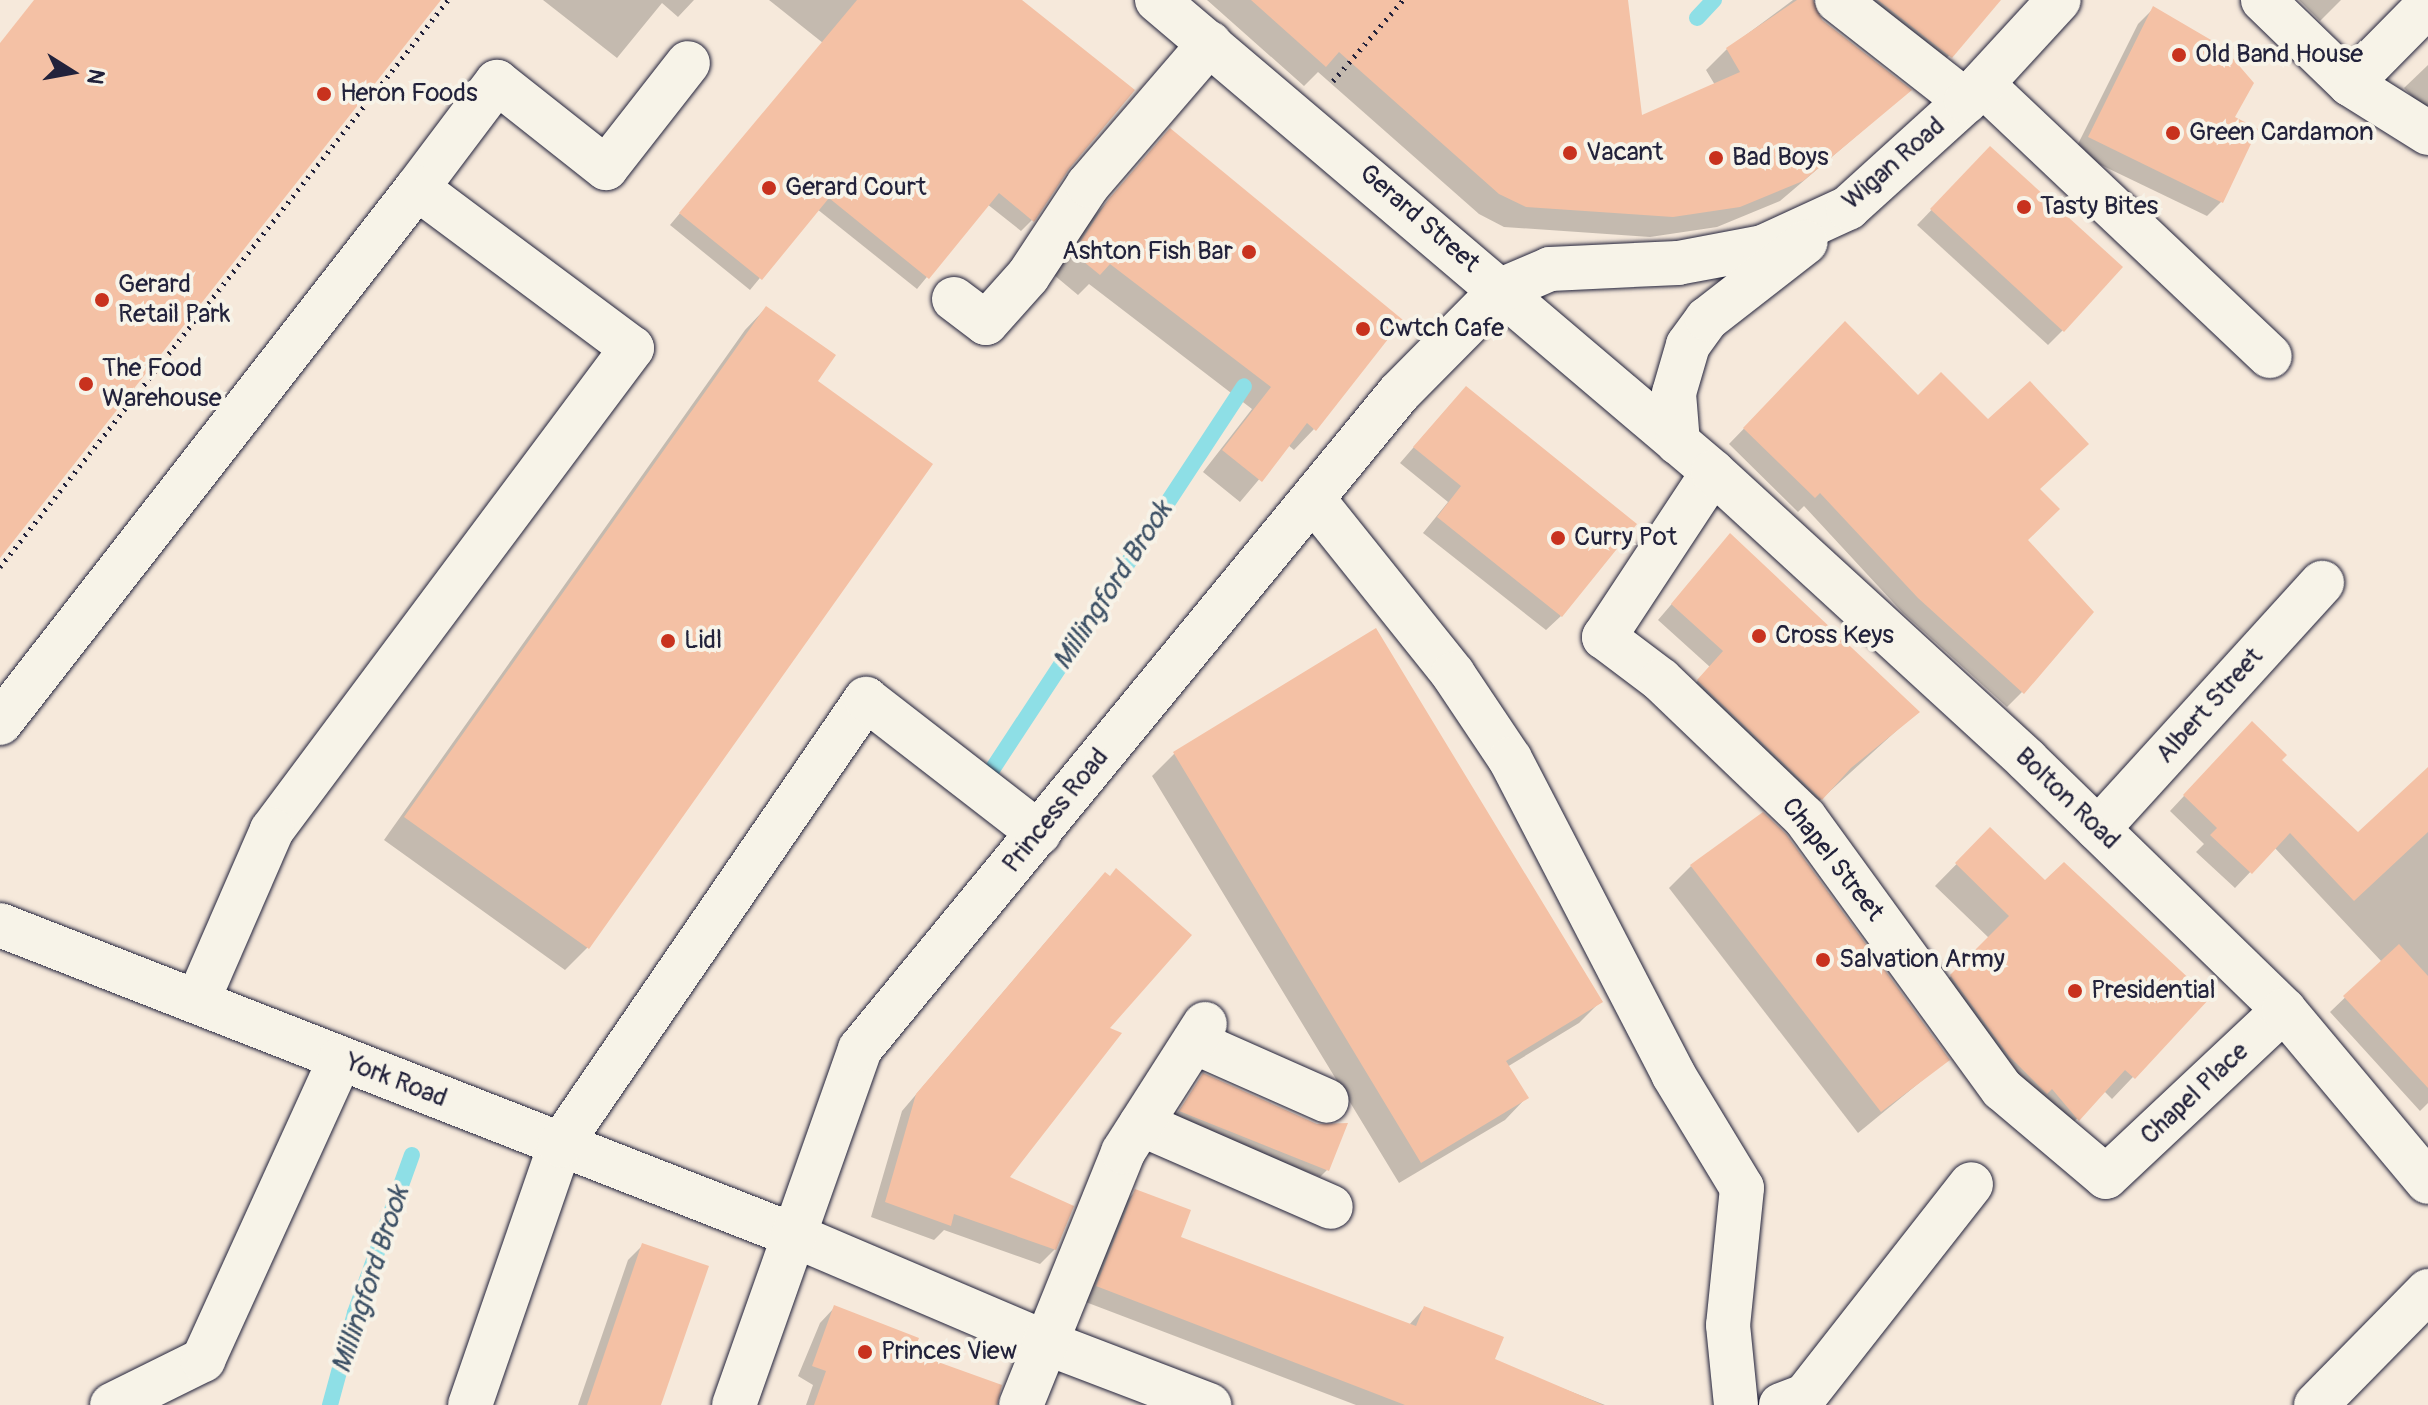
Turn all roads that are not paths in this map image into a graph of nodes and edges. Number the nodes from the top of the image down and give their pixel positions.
1 (1157, 0) edge
2 (1837, 0) edge
3 (2059, 0) edge
4 (2263, 0) edge
5 (2428, 5) edge
6 (1210, 43) junction
7 (688, 63) dead end
8 (2350, 84) junction
9 (1974, 92) junction
10 (2428, 133) edge
11 (417, 188) junction
12 (1848, 208) junction
13 (1501, 290) junction
14 (954, 299) dead end
15 (2270, 356) dead end
16 (1678, 443) junction
17 (1713, 472) junction
18 (1313, 499) junction
19 (2322, 583) dead end
20 (0, 723) edge
21 (2098, 829) junction
22 (1034, 830) junction
23 (0, 925) edge
24 (198, 1000) junction
25 (2284, 1010) junction
26 (340, 1060) junction
27 (1327, 1101) dead end
28 (1141, 1124) junction
29 (560, 1145) junction
30 (2106, 1177) joint
31 (2428, 1182) edge
32 (1971, 1184) dead end
33 (1331, 1207) dead end
34 (793, 1235) junction
35 (2428, 1291) edge
36 (1044, 1342) junction
37 (112, 1405) edge
38 (470, 1405) edge
39 (734, 1405) edge
40 (1021, 1405) edge
41 (1209, 1405) edge
42 (1736, 1405) edge
43 (1781, 1405) edge
44 (2316, 1405) edge

1 - 6 street, Gerard Street
2 - 9 street
3 - 9 street, Wigan Road
4 - 8 street
5 - 8 street
6 - 13 street, Gerard Street
6 - 14 street
7 - 11 street
8 - 10 street
9 - 12 street, Wigan Road
9 - 15 street
11 - 20 street
11 - 24 street
12 - 13 street, Wigan Road
12 - 16 street
13 - 16 street, Gerard Street
13 - 18 street, Princess Road
16 - 17 street, Bolton Road
17 - 21 street, Bolton Road
17 - 30 street, Chapel Street
18 - 22 street, Princess Road
18 - 42 street
19 - 21 street, Albert Street
21 - 25 street, Bolton Road
22 - 29 street
22 - 34 street, Princess Road
23 - 24 street, York Road
24 - 26 street, York Road
25 - 30 street, Chapel Place
25 - 31 street, Bolton Road
26 - 29 street, York Road
26 - 37 street
27 - 28 street
28 - 33 street
28 - 36 street
29 - 34 street, York Road
29 - 38 street
32 - 43 street
34 - 36 street, York Road
34 - 39 street, Princess Road
35 - 44 street
36 - 40 street
36 - 41 street, York Road

